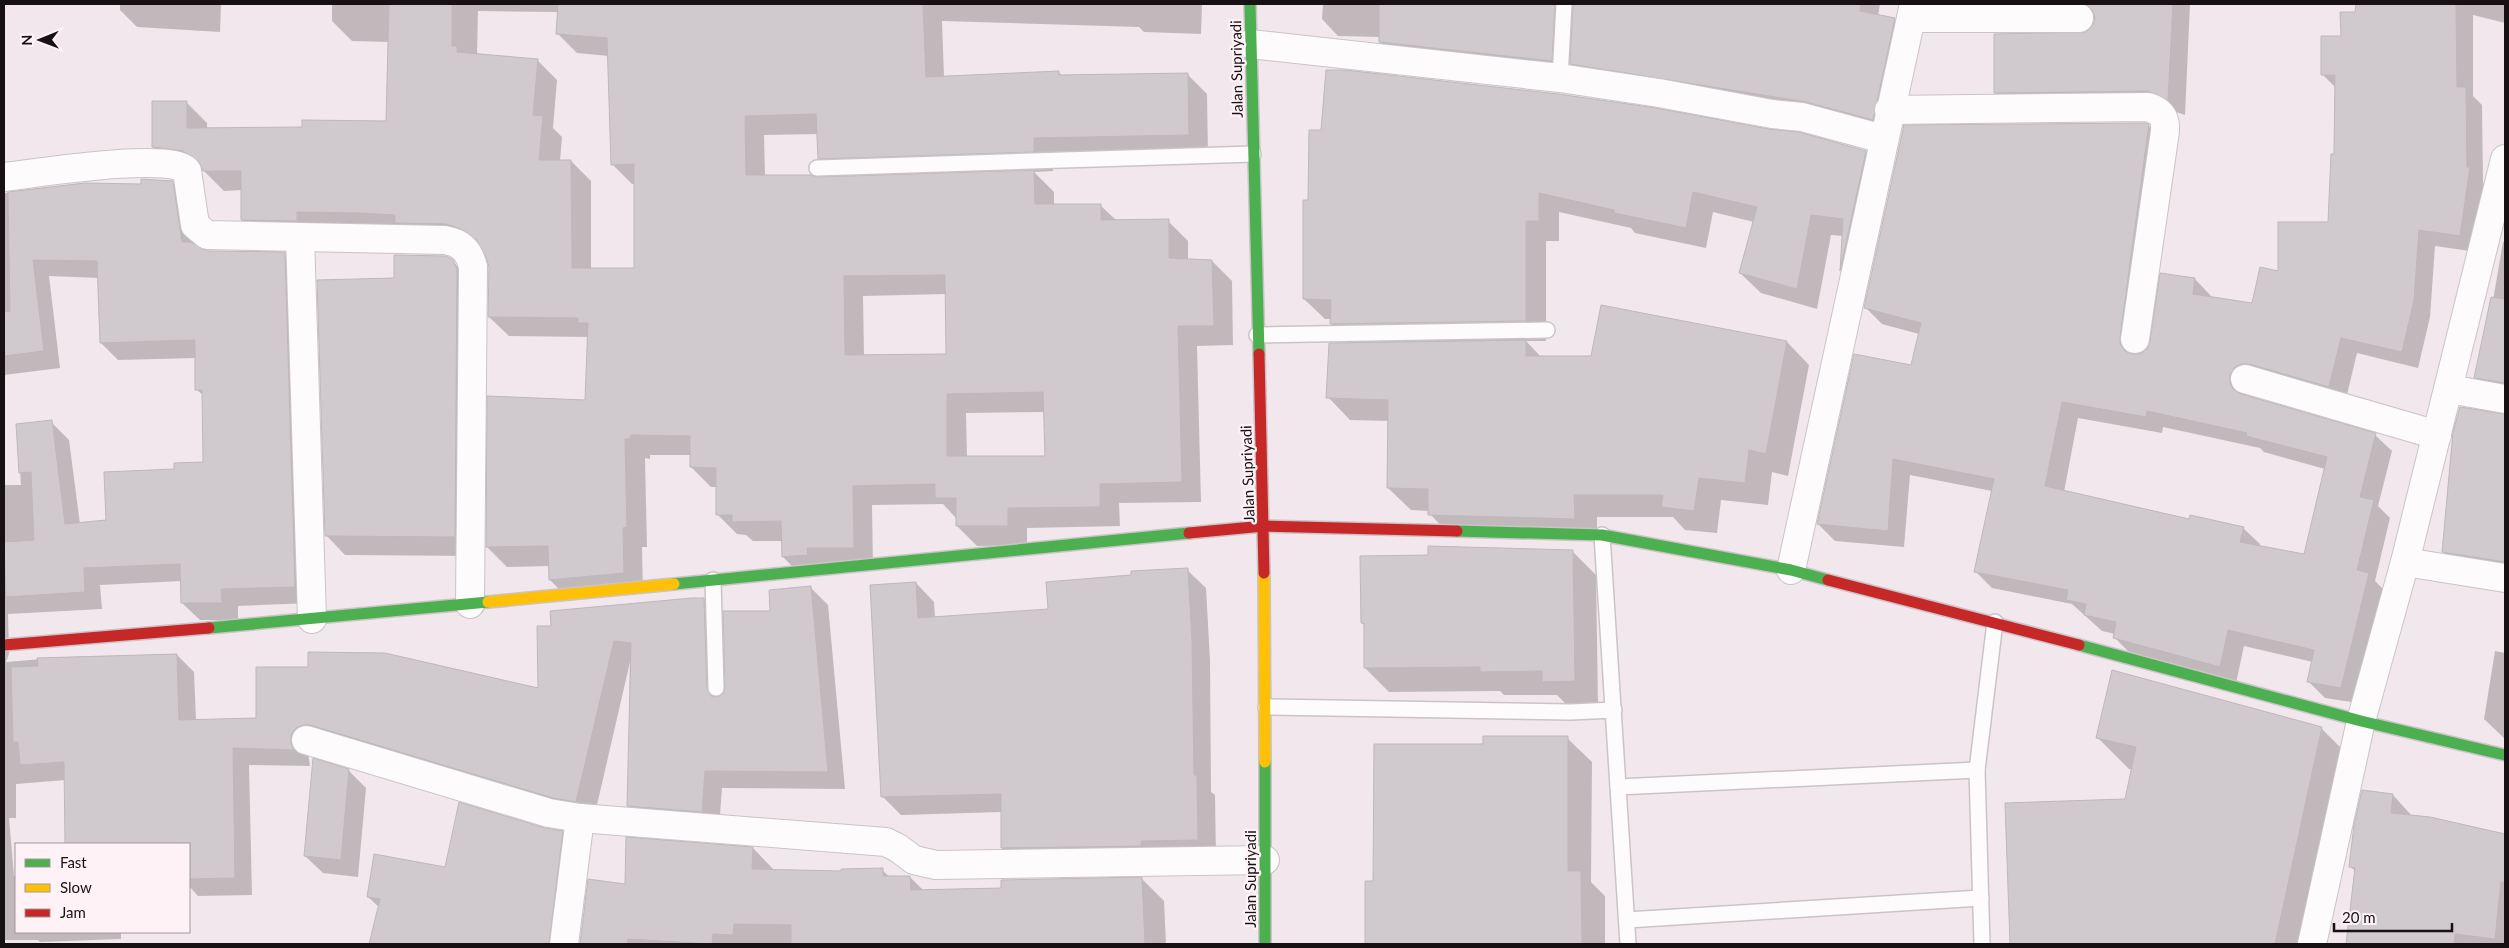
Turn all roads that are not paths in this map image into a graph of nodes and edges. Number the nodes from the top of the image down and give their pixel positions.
1 (1250, 4) edge
2 (1564, 4) edge
3 (1913, 11) edge
4 (2079, 18) dead end
5 (1250, 44) junction
6 (1560, 78) junction
7 (1889, 110) junction
8 (1883, 139) junction
9 (1253, 154) junction
10 (2505, 159) edge
11 (817, 168) dead end
12 (4, 177) edge
13 (2499, 215) edge
14 (300, 237) junction
15 (1547, 330) dead end
16 (1257, 335) junction
17 (2135, 340) dead end
18 (2245, 379) dead end
19 (2449, 388) junction
20 (2505, 398) edge
21 (2436, 436) junction
22 (1264, 526) junction
23 (1602, 535) junction
24 (2406, 562) junction
25 (1791, 570) junction
26 (2505, 578) edge
27 (713, 580) junction
28 (470, 604) junction
29 (312, 619) junction
30 (1995, 622) junction
31 (4, 645) edge
32 (716, 688) dead end
33 (1266, 707) junction
34 (1614, 710) junction
35 (2361, 721) junction
36 (306, 740) dead end
37 (2505, 755) edge
38 (1977, 770) junction
39 (1618, 788) junction
40 (580, 818) junction
41 (1265, 860) junction
42 (1981, 898) junction
43 (1627, 920) junction
44 (564, 944) edge
45 (1265, 944) edge
46 (1628, 944) edge
47 (1982, 944) edge
48 (2312, 944) edge

1 - 5 main road, Jalan Supriyadi
2 - 6 lane
3 - 4 street
3 - 7 street
5 - 6 street
5 - 9 main road, Jalan Supriyadi
6 - 8 street
7 - 8 street
7 - 17 street
8 - 25 street
9 - 11 lane
9 - 16 main road, Jalan Supriyadi
10 - 13 street
12 - 14 street
13 - 19 street
14 - 28 street
14 - 29 street
15 - 16 lane
16 - 22 main road, Jalan Supriyadi
18 - 21 street
19 - 20 street
19 - 21 street
21 - 24 street
22 - 23 main road
22 - 27 main road
22 - 33 main road, Jalan Supriyadi
23 - 25 main road
23 - 34 lane
24 - 26 street
24 - 35 street
25 - 30 main road
27 - 28 main road
27 - 32 lane
28 - 29 main road
29 - 31 main road
30 - 35 main road
30 - 38 lane
33 - 34 lane
33 - 41 main road, Jalan Supriyadi
34 - 39 lane
35 - 37 main road
35 - 48 street
36 - 40 street
38 - 39 lane
38 - 42 lane
39 - 43 lane
40 - 41 street
40 - 44 street
41 - 45 main road, Jalan Supriyadi
42 - 43 lane
42 - 47 lane
43 - 46 lane

